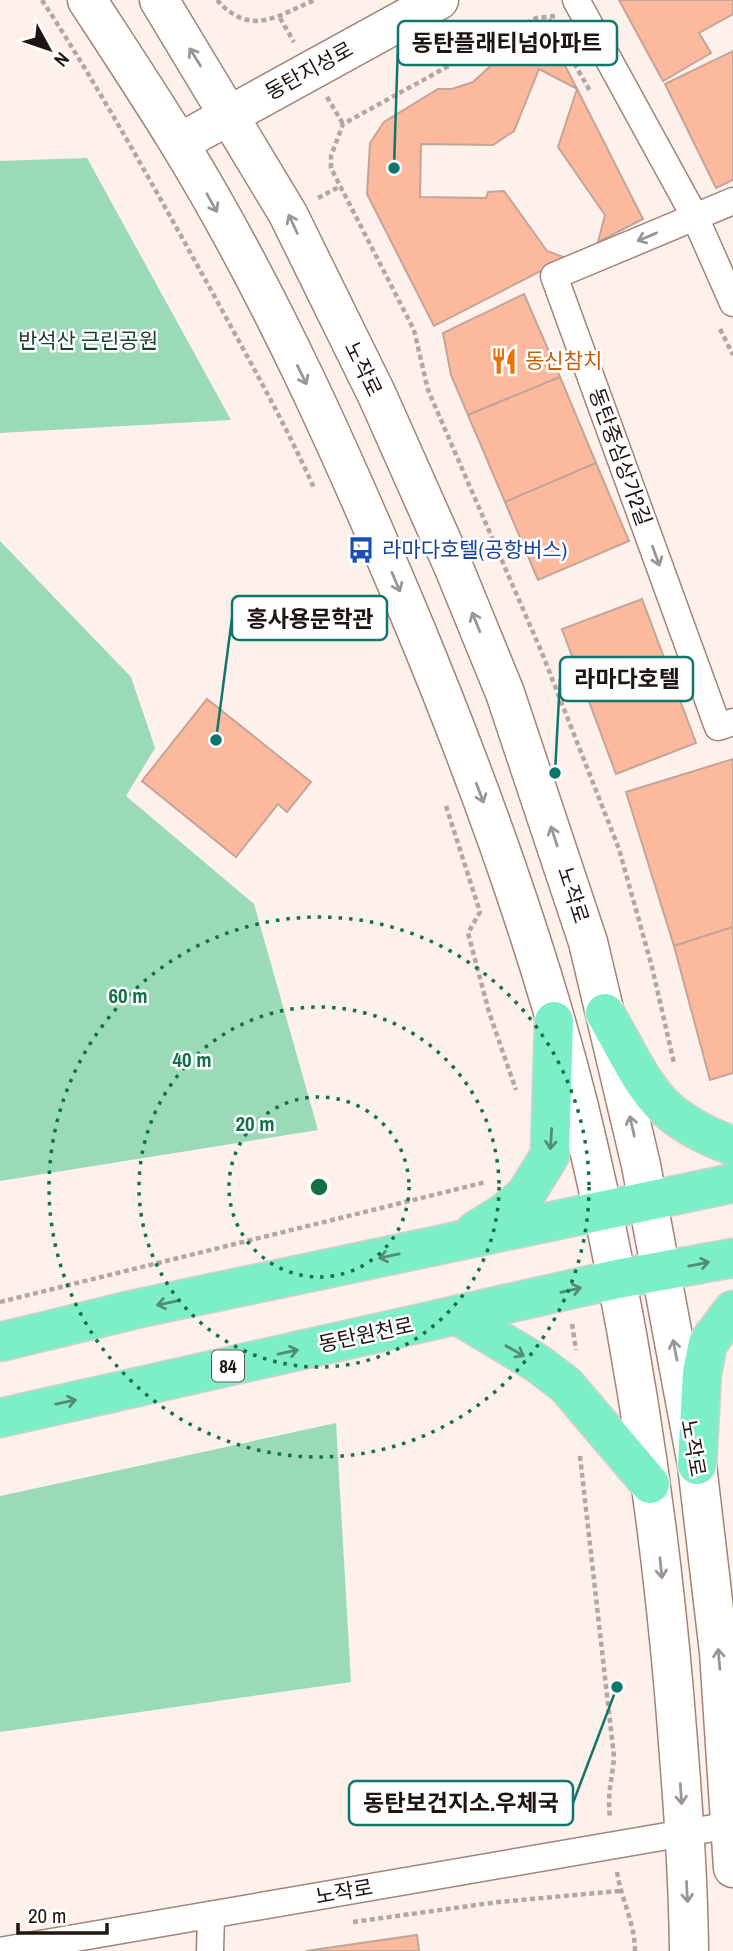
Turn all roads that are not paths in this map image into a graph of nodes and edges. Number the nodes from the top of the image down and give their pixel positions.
1 (87, 0) edge
2 (159, 0) edge
3 (439, 0) edge
4 (577, 2) edge
5 (230, 115) junction
6 (179, 143) junction
7 (733, 201) edge
8 (695, 217) junction
9 (321, 286) junction
10 (733, 303) edge
11 (271, 314) junction
12 (733, 722) edge
13 (601, 996) junction
14 (550, 1007) junction
15 (733, 1146) edge
16 (733, 1183) edge
17 (647, 1201) junction
18 (603, 1212) junction
19 (456, 1242) junction
20 (733, 1258) edge
21 (661, 1272) junction
22 (617, 1279) junction
23 (733, 1310) edge
24 (457, 1315) junction
25 (0, 1342) edge
26 (0, 1418) edge
27 (699, 1479) junction
28 (652, 1492) junction
29 (731, 1825) junction
30 (684, 1832) junction
31 (733, 1868) edge
32 (211, 1916) junction
33 (0, 1951) edge
34 (210, 1951) edge
35 (689, 1951) edge

1 - 6 street
5 -> 2 street, 노작로
3 - 5 street, 동탄지성로
4 - 8 street
5 - 6 street, 동탄지성로
9 -> 5 street, 노작로
6 -> 11 street
7 - 8 street, 동탄중심상가2길
8 - 10 street
8 -> 12 street, 동탄중심상가2길
9 - 11 street
13 -> 9 street, 노작로
11 -> 14 street
13 - 14 street
13 - 15 main road
17 -> 13 street, 노작로
14 - 18 street
14 -> 19 main road
16 - 17 main road
17 - 18 main road
17 - 21 street, 노작로
18 - 19 main road
18 - 22 street
19 -> 25 main road
21 -> 20 main road, 동탄원천로 / 84
21 - 22 main road, 동탄원천로 / 84
27 -> 21 street, 노작로
24 -> 22 main road, 동탄원천로 / 84
22 - 28 street
23 - 27 main road
26 -> 24 main road, 동탄원천로 / 84
24 -> 28 main road
27 - 28 street
29 -> 27 street, 노작로
28 -> 30 street
29 - 30 street, 노작로
29 - 31 street, 노작로
30 - 32 street, 노작로
30 -> 35 street
32 - 33 street, 노작로
32 - 34 street

